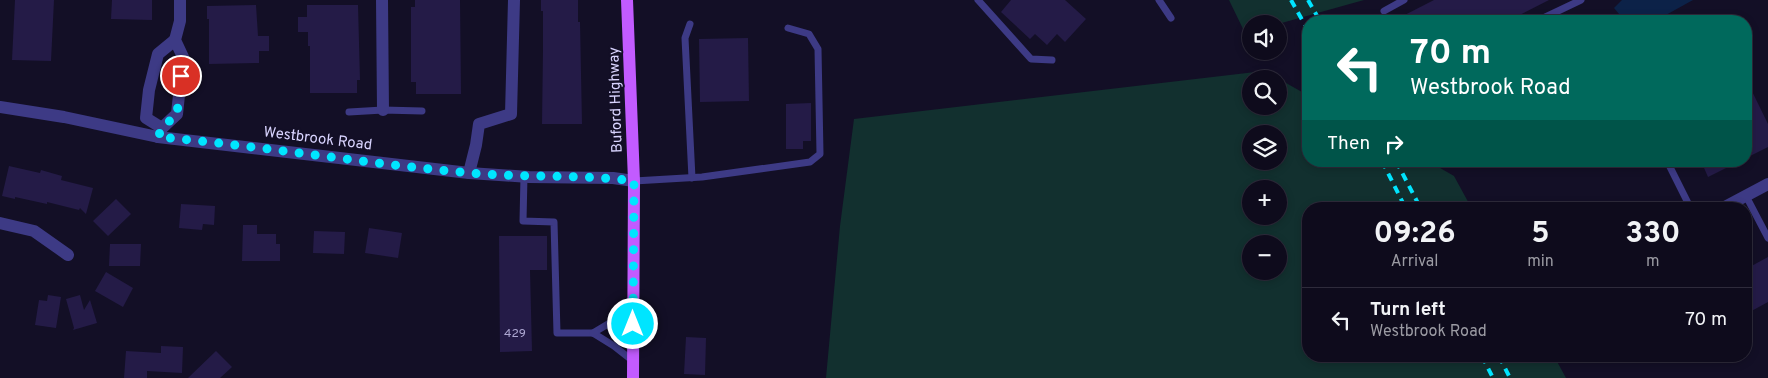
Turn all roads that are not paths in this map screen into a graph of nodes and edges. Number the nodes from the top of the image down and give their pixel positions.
1 (180, 0) edge
2 (382, 0) edge
3 (514, 0) edge
4 (627, 0) edge
5 (978, 0) edge
6 (1159, 0) edge
7 (1404, 0) edge
8 (1581, 0) edge
9 (1384, 11) dead end
10 (1550, 15) edge
11 (1171, 18) dead end
12 (690, 24) dead end
13 (788, 28) dead end
14 (176, 40) junction
15 (1052, 60) dead end
16 (0, 107) edge
17 (383, 110) junction
18 (422, 111) dead end
19 (349, 112) dead end
20 (160, 133) junction
21 (1669, 167) edge
22 (469, 173) junction
23 (524, 176) junction
24 (692, 178) junction
25 (634, 181) junction
26 (1768, 184) edge
27 (1746, 196) junction
28 (1687, 202) edge
29 (1734, 202) edge
30 (1749, 202) edge
31 (1752, 207) edge
32 (0, 223) edge
33 (1768, 238) edge
34 (68, 255) dead end
35 (633, 306) junction
36 (593, 333) junction
37 (633, 361) junction
38 (633, 378) edge

1 - 14 street
2 - 17 street
3 - 22 street
4 - 25 main road, Buford Highway
5 - 15 lane
6 - 11 lane
7 - 9 lane
8 - 10 lane
12 - 24 lane
13 - 24 lane
14 - 20 street
14 - 20 street
16 - 20 street, Westbrook Road
17 - 18 lane
17 - 19 lane
20 - 22 street, Westbrook Road
21 - 28 lane
22 - 23 street, Westbrook Road
23 - 25 street, Westbrook Road
23 - 36 lane
24 - 25 lane
25 - 35 main road, Buford Highway
26 - 27 street
27 - 29 street
27 - 30 lane
31 - 33 lane
32 - 34 street
35 - 36 lane
35 - 37 main road, Buford Highway
36 - 37 lane
37 - 38 main road, Buford Highway

